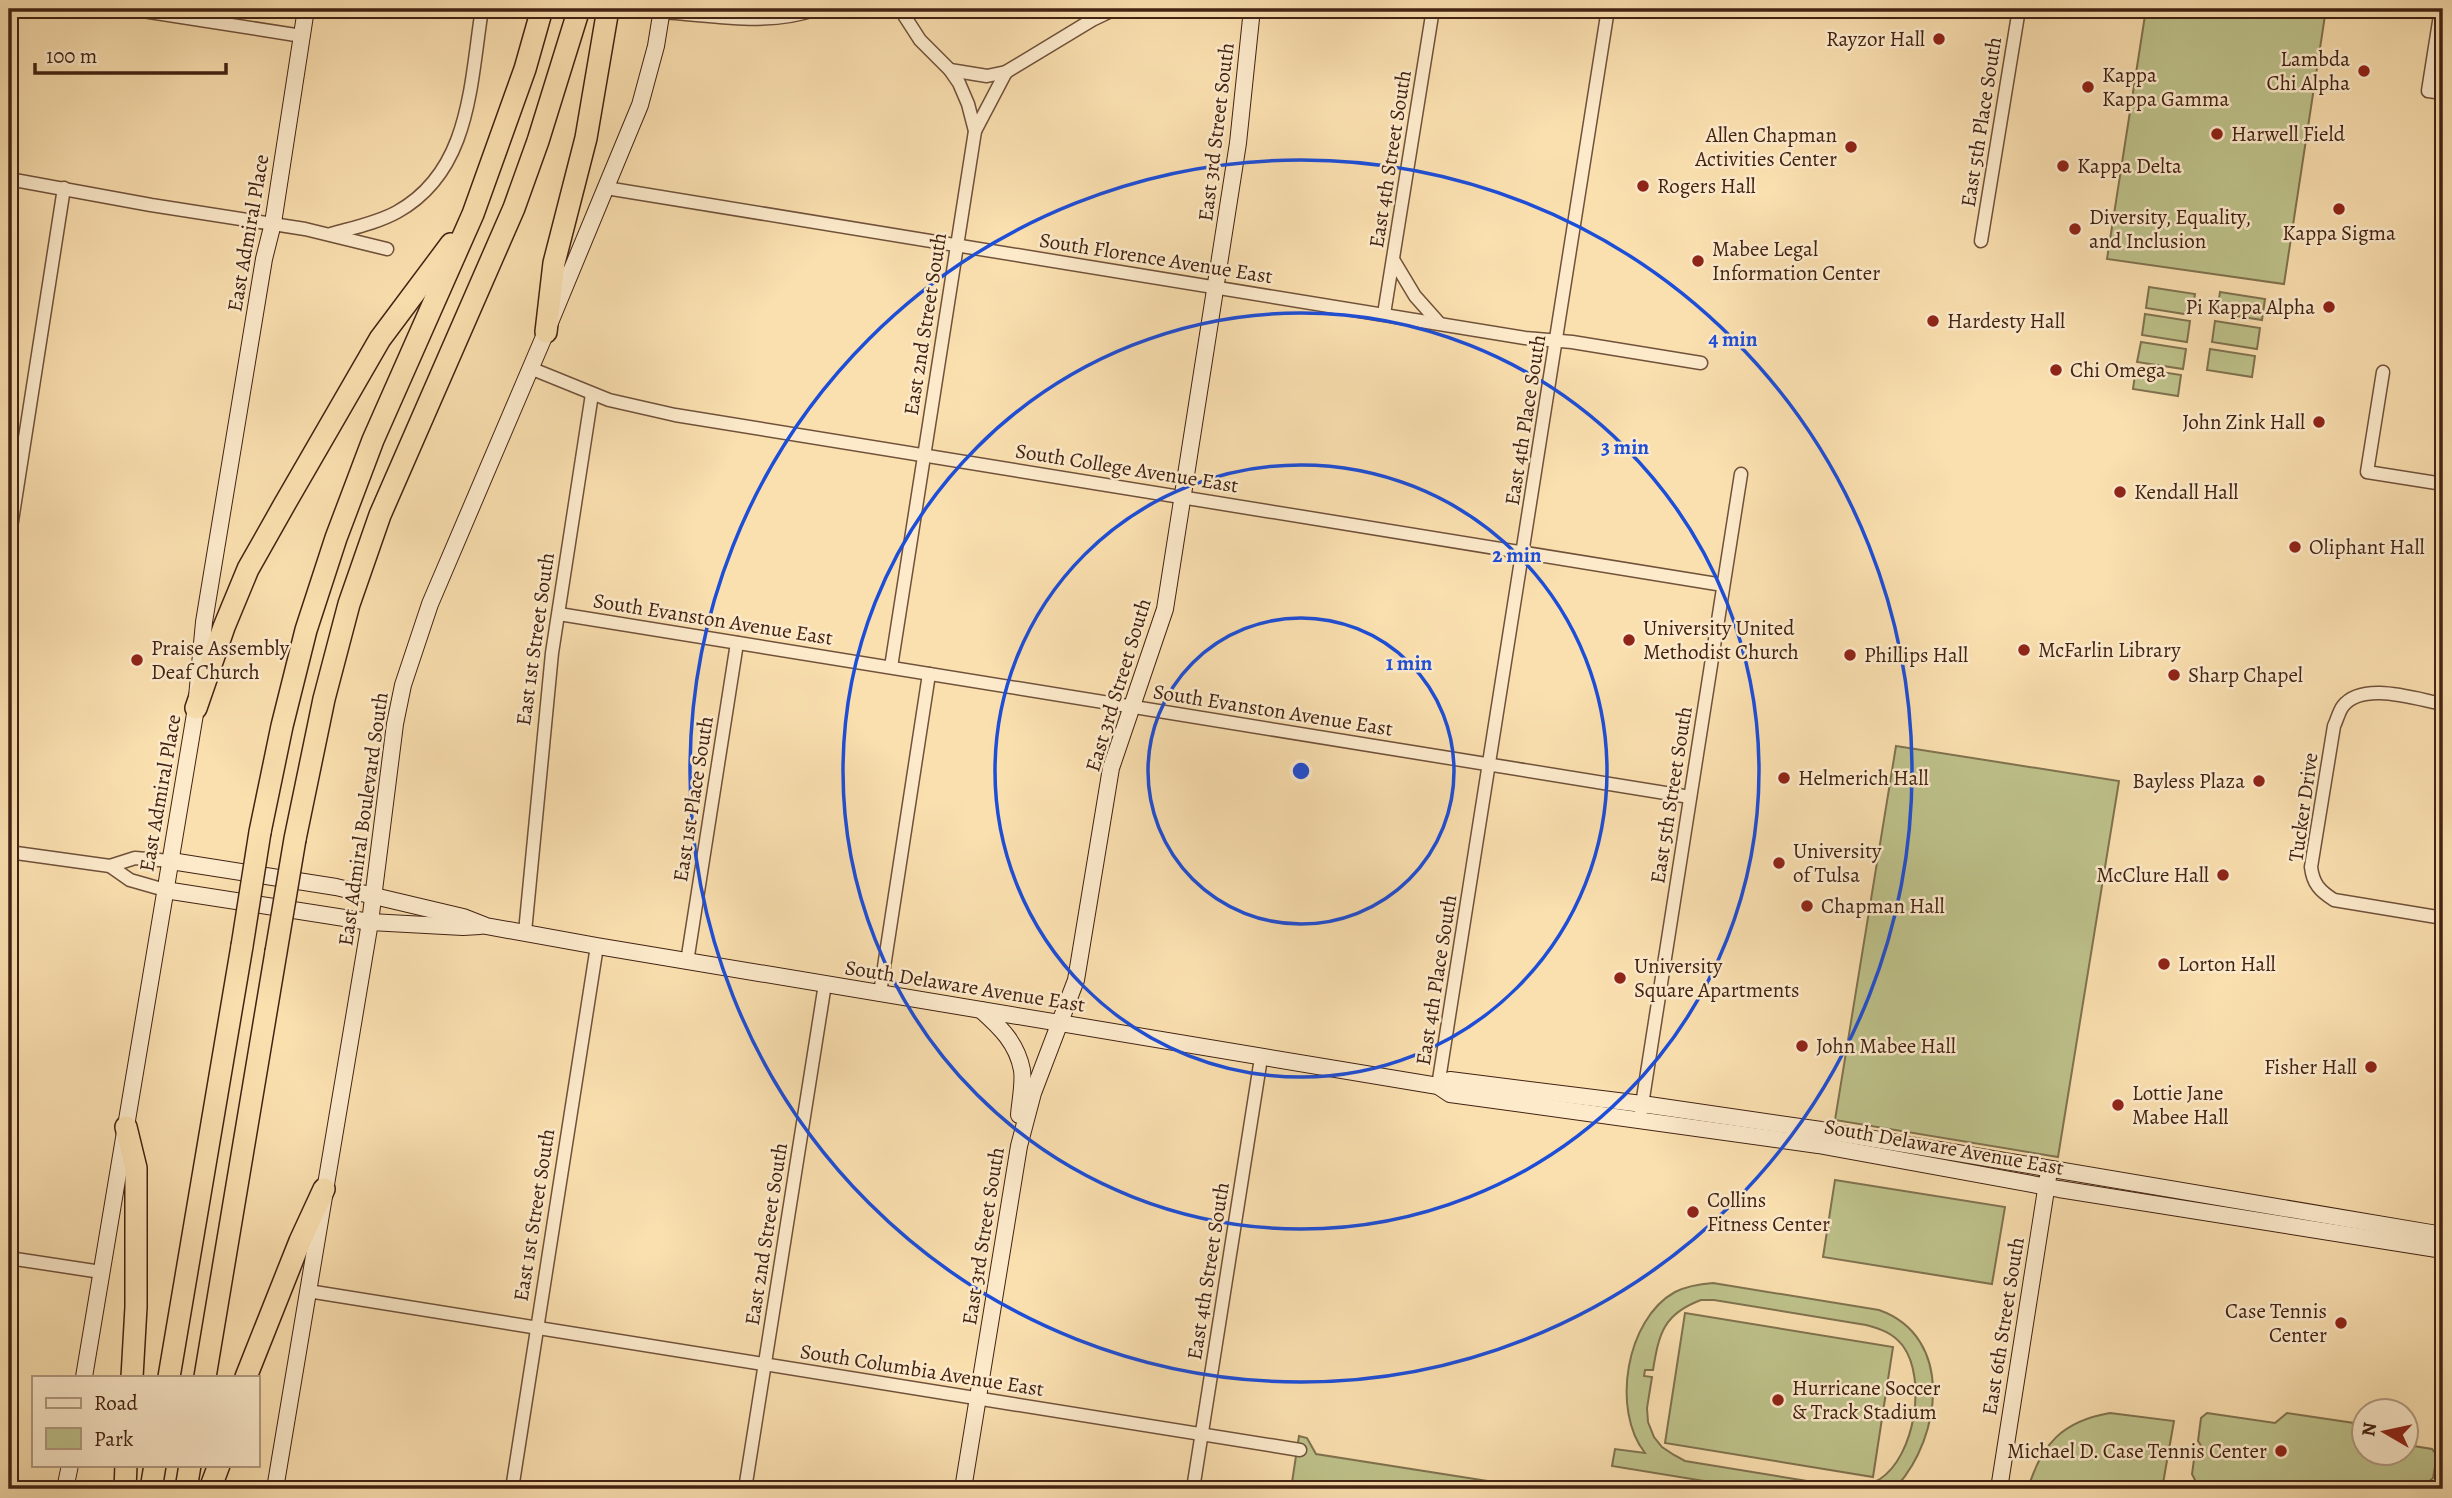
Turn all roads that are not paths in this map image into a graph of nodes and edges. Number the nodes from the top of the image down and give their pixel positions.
1 (130, 9) edge
2 (306, 9) edge
3 (482, 9) edge
4 (542, 9) edge
5 (579, 9) edge
6 (608, 9) edge
7 (817, 9) edge
8 (900, 9) edge
9 (1115, 9) edge
10 (1252, 9) edge
11 (1433, 9) edge
12 (1608, 9) edge
13 (2019, 9) edge
14 (2441, 9) edge
15 (661, 10) edge
16 (302, 36) junction
17 (950, 70) junction
18 (1006, 72) junction
19 (2443, 93) edge
20 (975, 131) junction
21 (9, 179) edge
22 (64, 188) junction
23 (606, 188) junction
24 (473, 214) junction
25 (273, 223) junction
26 (330, 234) junction
27 (1981, 242) dead end
28 (957, 245) junction
29 (387, 249) dead end
30 (1394, 261) junction
31 (1216, 287) junction
32 (1384, 314) junction
33 (1438, 323) junction
34 (546, 332) junction
35 (1556, 341) junction
36 (1700, 363) dead end
37 (530, 368) junction
38 (2383, 372) dead end
39 (592, 394) junction
40 (924, 456) junction
41 (1741, 474) dead end
42 (2443, 484) edge
43 (1184, 497) junction
44 (9, 540) edge
45 (1523, 552) junction
46 (1723, 585) junction
47 (559, 614) junction
48 (737, 643) junction
49 (891, 667) junction
50 (929, 674) junction
51 (2443, 704) edge
52 (1131, 706) junction
53 (196, 708) junction
54 (1489, 764) junction
55 (1690, 797) junction
56 (9, 852) edge
57 (171, 862) junction
58 (110, 866) junction
59 (165, 890) junction
60 (373, 895) junction
61 (2443, 918) edge
62 (370, 922) junction
63 (486, 926) junction
64 (525, 932) junction
65 (597, 946) junction
66 (687, 962) junction
67 (825, 984) junction
68 (880, 993) junction
69 (981, 1010) junction
70 (1061, 1022) junction
71 (1261, 1058) junction
72 (1438, 1086) junction
73 (1642, 1104) junction
74 (1639, 1122) junction
75 (126, 1127) junction
76 (1019, 1146) junction
77 (2049, 1169) junction
78 (2046, 1186) junction
79 (324, 1189) junction
80 (2443, 1235) edge
81 (2443, 1250) edge
82 (9, 1258) edge
83 (101, 1272) junction
84 (308, 1291) junction
85 (538, 1328) junction
86 (764, 1365) junction
87 (84, 1376) edge
88 (132, 1376) edge
89 (169, 1376) edge
90 (205, 1376) edge
91 (246, 1376) edge
92 (977, 1399) junction
93 (1202, 1434) junction
94 (1300, 1450) dead end
95 (69, 1466) edge
96 (126, 1466) edge
97 (155, 1466) edge
98 (190, 1466) edge
99 (219, 1466) edge
100 (65, 1489) edge
101 (125, 1489) edge
102 (150, 1489) edge
103 (186, 1489) edge
104 (211, 1489) edge
105 (275, 1489) edge
106 (512, 1489) edge
107 (745, 1489) edge
108 (963, 1489) edge
109 (1193, 1489) edge
110 (1999, 1489) edge

1 - 16 street
2 - 16 street, East Admiral Place
3 - 26 street
4 - 24 highway
5 - 90 highway, bridge
6 - 34 highway
7 - 15 street
8 - 17 street, East 2nd Street South
9 - 18 street
10 - 31 street, East 3rd Street South
11 - 30 street, East 4th Street South
12 - 35 street, East 4th Place South
13 - 27 street, East 5th Place South
14 - 19 street
15 - 23 street
16 - 25 street, East Admiral Place
17 - 18 street
17 - 20 street, East 2nd Street South
18 - 20 street
20 - 28 street, East 2nd Street South
21 - 22 street
22 - 25 street
22 - 44 street
23 - 28 street, South Florence Avenue East
23 - 34 street, East Admiral Boulevard South
24 - 53 highway
24 - 89 highway, bridge
25 - 26 street
25 - 53 street, East Admiral Place
26 - 29 street
28 - 31 street, South Florence Avenue East
28 - 40 street, East 2nd Street South
30 - 32 street, East 4th Street South
30 - 33 street
31 - 32 street, South Florence Avenue East
31 - 43 street, East 3rd Street South
32 - 33 street, South Florence Avenue East
33 - 35 street, South Florence Avenue East
34 - 37 street, East Admiral Boulevard South
35 - 36 street, South Florence Avenue East
35 - 45 street, East 4th Place South
37 - 39 street, South College Avenue East
37 - 60 street, East Admiral Boulevard South
38 - 42 street
39 - 40 street, South College Avenue East
39 - 47 street, East 1st Street South
40 - 43 street, South College Avenue East
40 - 49 street, East 2nd Street South
41 - 46 street, East 5th Street South
43 - 45 street, South College Avenue East
43 - 52 street, East 3rd Street South
45 - 46 street, South College Avenue East
45 - 54 street, East 4th Place South
46 - 55 street, East 5th Street South
47 - 48 street, South Evanston Avenue East
47 - 64 street, East 1st Street South
48 - 49 street, South Evanston Avenue East
48 - 66 street, East 1st Place South
49 - 50 street, South Evanston Avenue East
50 - 52 street, South Evanston Avenue East
50 - 68 street
51 - 61 street, Tucker Drive
52 - 54 street, South Evanston Avenue East
52 - 70 street, East 3rd Street South
53 - 57 street, East Admiral Place
54 - 55 street, South Evanston Avenue East
54 - 72 street, East 4th Place South
55 - 73 street, East 5th Street South
56 - 58 street
57 - 58 street
57 - 59 street, East Admiral Place
57 - 60 street, South Delaware Avenue East
58 - 59 street
59 - 62 street, South Delaware Avenue East
59 - 75 street, East Admiral Place
60 - 62 street, East Admiral Boulevard South
60 - 63 street, South Delaware Avenue East
62 - 63 street, South Delaware Avenue East
62 - 79 street, East Admiral Boulevard South
63 - 64 street, South Delaware Avenue East
64 - 65 street, South Delaware Avenue East
65 - 66 street, South Delaware Avenue East
65 - 85 street, East 1st Street South
66 - 67 street, South Delaware Avenue East
67 - 68 street, South Delaware Avenue East
67 - 86 street, East 2nd Street South
68 - 69 street, South Delaware Avenue East
69 - 70 street, South Delaware Avenue East
69 - 76 street
70 - 71 street, South Delaware Avenue East
70 - 76 street, East 3rd Street South
71 - 72 street, South Delaware Avenue East
71 - 93 street, East 4th Street South
72 - 73 street, South Delaware Avenue East
72 - 74 street, South Delaware Avenue East
73 - 74 street, East 5th Street South
73 - 77 street, South Delaware Avenue East
74 - 78 street, South Delaware Avenue East
75 - 83 street, East Admiral Place
75 - 88 highway
76 - 92 street, East 3rd Street South
77 - 78 street, East 6th Street South
77 - 80 street, South Delaware Avenue East
78 - 81 street, South Delaware Avenue East
78 - 110 street, East 6th Street South
79 - 84 street, East Admiral Boulevard South
79 - 91 highway
82 - 83 street
83 - 87 street, East Admiral Place
84 - 85 street, South Columbia Avenue East
84 - 105 street, East Admiral Boulevard South
85 - 86 street, South Columbia Avenue East
85 - 106 street, East 1st Street South
86 - 92 street, South Columbia Avenue East
86 - 107 street, East 2nd Street South
92 - 93 street, South Columbia Avenue East
92 - 108 street, East 3rd Street South
93 - 94 street, South Columbia Avenue East
93 - 109 street, East 4th Street South
95 - 100 street
96 - 101 highway
97 - 102 highway
98 - 103 highway
99 - 104 highway

